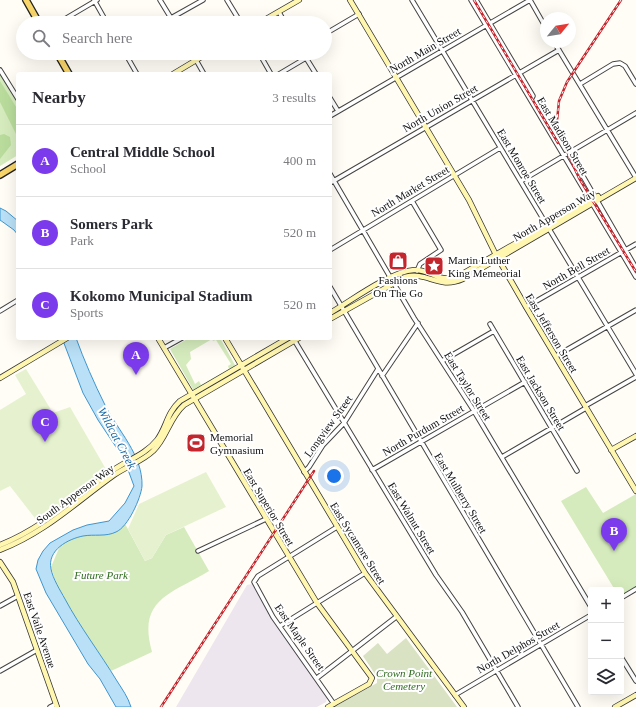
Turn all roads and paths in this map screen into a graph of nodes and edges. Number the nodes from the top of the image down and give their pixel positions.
1 (26, 0) edge
2 (160, 0) edge
3 (203, 0) edge
4 (227, 0) edge
5 (299, 0) edge
6 (350, 0) edge
7 (412, 0) edge
8 (471, 0) edge
9 (476, 0) edge
10 (530, 0) edge
11 (95, 1) edge
12 (279, 12) junction
13 (359, 14) junction
14 (35, 16) edge
15 (70, 16) edge
16 (103, 16) edge
17 (170, 16) edge
18 (175, 16) edge
19 (237, 16) edge
20 (272, 16) edge
21 (281, 16) edge
22 (540, 18) edge
23 (488, 24) junction
24 (332, 30) edge
25 (559, 50) joint
26 (442, 51) junction
27 (61, 60) edge
28 (129, 60) edge
29 (196, 60) joint
30 (263, 60) edge
31 (303, 60) edge
32 (307, 60) edge
33 (0, 70) edge
34 (68, 72) edge
35 (136, 72) edge
36 (176, 72) edge
37 (203, 72) edge
38 (270, 72) edge
39 (282, 72) edge
40 (315, 72) edge
41 (517, 74) junction
42 (396, 78) junction
43 (580, 84) junction
44 (636, 84) edge
45 (16, 96) edge
46 (472, 100) junction
47 (332, 101) edge
48 (338, 111) junction
49 (636, 113) edge
50 (332, 115) edge
51 (425, 127) junction
52 (608, 130) junction
53 (500, 148) junction
54 (569, 152) junction
55 (564, 156) junction
56 (16, 165) edge
57 (0, 175) edge
58 (454, 175) junction
59 (636, 176) edge
60 (520, 181) junction
61 (332, 182) edge
62 (412, 201) junction
63 (593, 201) junction
64 (548, 227) junction
65 (363, 230) junction
66 (636, 244) edge
67 (332, 249) edge
68 (624, 251) junction
69 (497, 257) junction
70 (636, 268) edge
71 (417, 273) junction
72 (578, 277) junction
73 (636, 277) edge
74 (392, 280) junction
75 (332, 290) edge
76 (16, 301) edge
77 (526, 307) junction
78 (343, 309) junction
79 (636, 310) edge
80 (0, 311) edge
81 (332, 312) edge
82 (332, 317) edge
83 (418, 323) junction
84 (490, 324) dead end
85 (608, 327) junction
86 (494, 331) junction
87 (64, 340) edge
88 (159, 340) edge
89 (178, 340) edge
90 (226, 340) edge
91 (285, 340) edge
92 (293, 340) edge
93 (296, 340) edge
94 (164, 348) junction
95 (556, 356) junction
96 (442, 361) junction
97 (243, 368) junction
98 (378, 369) junction
99 (636, 375) edge
100 (382, 376) junction
101 (0, 378) edge
102 (525, 382) junction
103 (193, 397) junction
104 (586, 407) junction
105 (474, 411) junction
106 (344, 423) junction
107 (552, 428) junction
108 (636, 436) edge
109 (421, 442) junction
110 (611, 450) junction
111 (502, 457) junction
112 (372, 470) junction
113 (115, 471) junction
114 (577, 471) dead end
115 (304, 472) junction
116 (636, 491) edge
117 (266, 519) junction
118 (337, 527) junction
119 (0, 544) edge
120 (0, 550) edge
121 (198, 551) dead end
122 (289, 557) junction
123 (0, 562) edge
124 (364, 573) junction
125 (636, 589) edge
126 (18, 596) junction
127 (624, 596) edge
128 (588, 602) edge
129 (317, 603) junction
130 (0, 606) edge
131 (396, 617) junction
132 (588, 617) edge
133 (280, 626) junction
134 (541, 644) junction
135 (37, 650) junction
136 (352, 651) junction
137 (622, 659) edge
138 (0, 671) edge
139 (496, 671) junction
140 (317, 678) junction
141 (636, 682) edge
142 (455, 695) junction
143 (636, 695) edge
144 (334, 704) junction
145 (56, 705) edge
146 (50, 707) edge
147 (328, 707) edge
148 (464, 707) edge
149 (518, 707) edge
150 (578, 707) edge
151 (614, 707) edge

1 - 14 main road
2 - 17 street
3 - 18 street
4 - 19 street
5 - 12 main road
6 - 13 main road, East Jefferson Street
7 - 26 street, East Monroe Street
8 - 23 street
9 - 23 street
10 - 22 street
10 - 23 street, North Main Street
11 - 15 street
11 - 16 street
12 - 20 main road
12 - 21 street
13 - 24 street
13 - 42 main road, East Jefferson Street
23 - 26 street, North Main Street
23 - 41 street, East Madison Street
25 - 41 street, North Union Street
25 - 43 street
26 - 42 street, North Main Street
26 - 46 street, East Monroe Street
27 - 34 main road
28 - 35 street
29 - 36 main road
29 - 37 street
30 - 38 street
31 - 39 street
32 - 40 street
33 - 45 street
41 - 46 street, North Union Street
41 - 55 street, East Madison Street
42 - 48 street, North Main Street
42 - 51 main road, East Jefferson Street
43 - 44 street
43 - 52 street
46 - 51 street, North Union Street
46 - 53 street, East Monroe Street
47 - 48 street
48 - 50 street, North Main Street
49 - 52 street
51 - 58 main road, East Jefferson Street
51 - 61 street, North Union Street
52 - 54 street
52 - 59 street
53 - 58 street, North Market Street
53 - 60 street, East Monroe Street
54 - 55 street
54 - 63 street, East Madison Street
55 - 60 street
55 - 63 street, East Madison Street
56 - 57 main road
58 - 62 street, North Market Street
58 - 69 main road, East Jefferson Street
59 - 63 main road, North Apperson Way
60 - 64 street, East Monroe Street
61 - 65 street, East Taylor Street
62 - 65 street, North Market Street
62 - 71 street
63 - 64 main road, North Apperson Way
63 - 68 street, East Madison Street
64 - 69 main road, North Apperson Way
64 - 72 street, East Monroe Street
65 - 67 street, North Market Street
65 - 74 street, East Taylor Street
66 - 68 street, North Bell Street
68 - 70 street, East Madison Street
68 - 72 street, North Bell Street
68 - 73 street, East Madison Street
69 - 71 main road, North Apperson Way
69 - 77 main road, East Jefferson Street
71 - 74 main road
72 - 77 street, North Bell Street
72 - 85 street, East Monroe Street
74 - 78 main road
74 - 83 street, East Taylor Street
75 - 78 street, East Mulberry Street
76 - 80 street
77 - 95 main road, East Jefferson Street
78 - 81 main road
78 - 82 main road
78 - 98 street, East Mulberry Street
79 - 85 street
83 - 96 street, East Taylor Street
83 - 100 street
84 - 86 street, East Jackson Street
85 - 95 street
85 - 99 street, East Monroe Street
86 - 96 street
86 - 102 street, East Jackson Street
87 - 101 main road
88 - 94 main road, East Superior Street
89 - 94 street
90 - 97 main road, East Sycamore Street
91 - 97 main road
92 - 97 main road
93 - 106 street, East Walnut Street
94 - 103 main road, East Superior Street
95 - 104 main road, East Jefferson Street
96 - 105 street, East Taylor Street
97 - 103 main road, South Apperson Way
97 - 115 main road, East Sycamore Street
98 - 100 street, East Mulberry Street
98 - 106 street, Longview Street
99 - 104 street
100 - 109 street, East Mulberry Street
102 - 105 street, North Purdum Street
102 - 107 street, East Jackson Street
103 - 113 main road, South Apperson Way
103 - 117 main road, East Superior Street
104 - 107 street
104 - 110 main road, East Jefferson Street
105 - 109 street, North Purdum Street
105 - 111 street, East Taylor Street
106 - 112 street, East Walnut Street
106 - 115 street, Longview Street
107 - 111 street
107 - 114 street, East Jackson Street
108 - 110 main road
109 - 112 street, North Purdum Street
109 - 134 street, East Mulberry Street
110 - 116 main road, East Jefferson Street
111 - 128 street, East Taylor Street
112 - 139 street, East Walnut Street
113 - 119 main road, South Apperson Way
113 - 120 main road, South Apperson Way
115 - 118 main road, East Sycamore Street
117 - 121 street
117 - 122 main road, East Superior Street
118 - 122 street
118 - 124 main road, East Sycamore Street
122 - 129 main road, East Superior Street
122 - 133 street, East Maple Street
123 - 126 main road, East Vaile Avenue
124 - 129 street
124 - 131 main road, East Sycamore Street
125 - 127 street
126 - 130 street
126 - 135 main road, East Vaile Avenue
129 - 133 street
129 - 136 main road, East Superior Street
131 - 136 street
131 - 142 main road, East Sycamore Street
132 - 134 street, North Delphos Street
133 - 140 street, East Maple Street
134 - 139 street, North Delphos Street
134 - 150 street, East Mulberry Street
135 - 138 street
135 - 145 main road, East Vaile Avenue
136 - 140 street
136 - 144 main road, East Superior Street
137 - 141 street
139 - 142 street, North Delphos Street
139 - 149 street, East Walnut Street
140 - 144 street, East Maple Street
142 - 148 main road, East Sycamore Street
143 - 151 main road
144 - 147 main road
145 - 146 street

